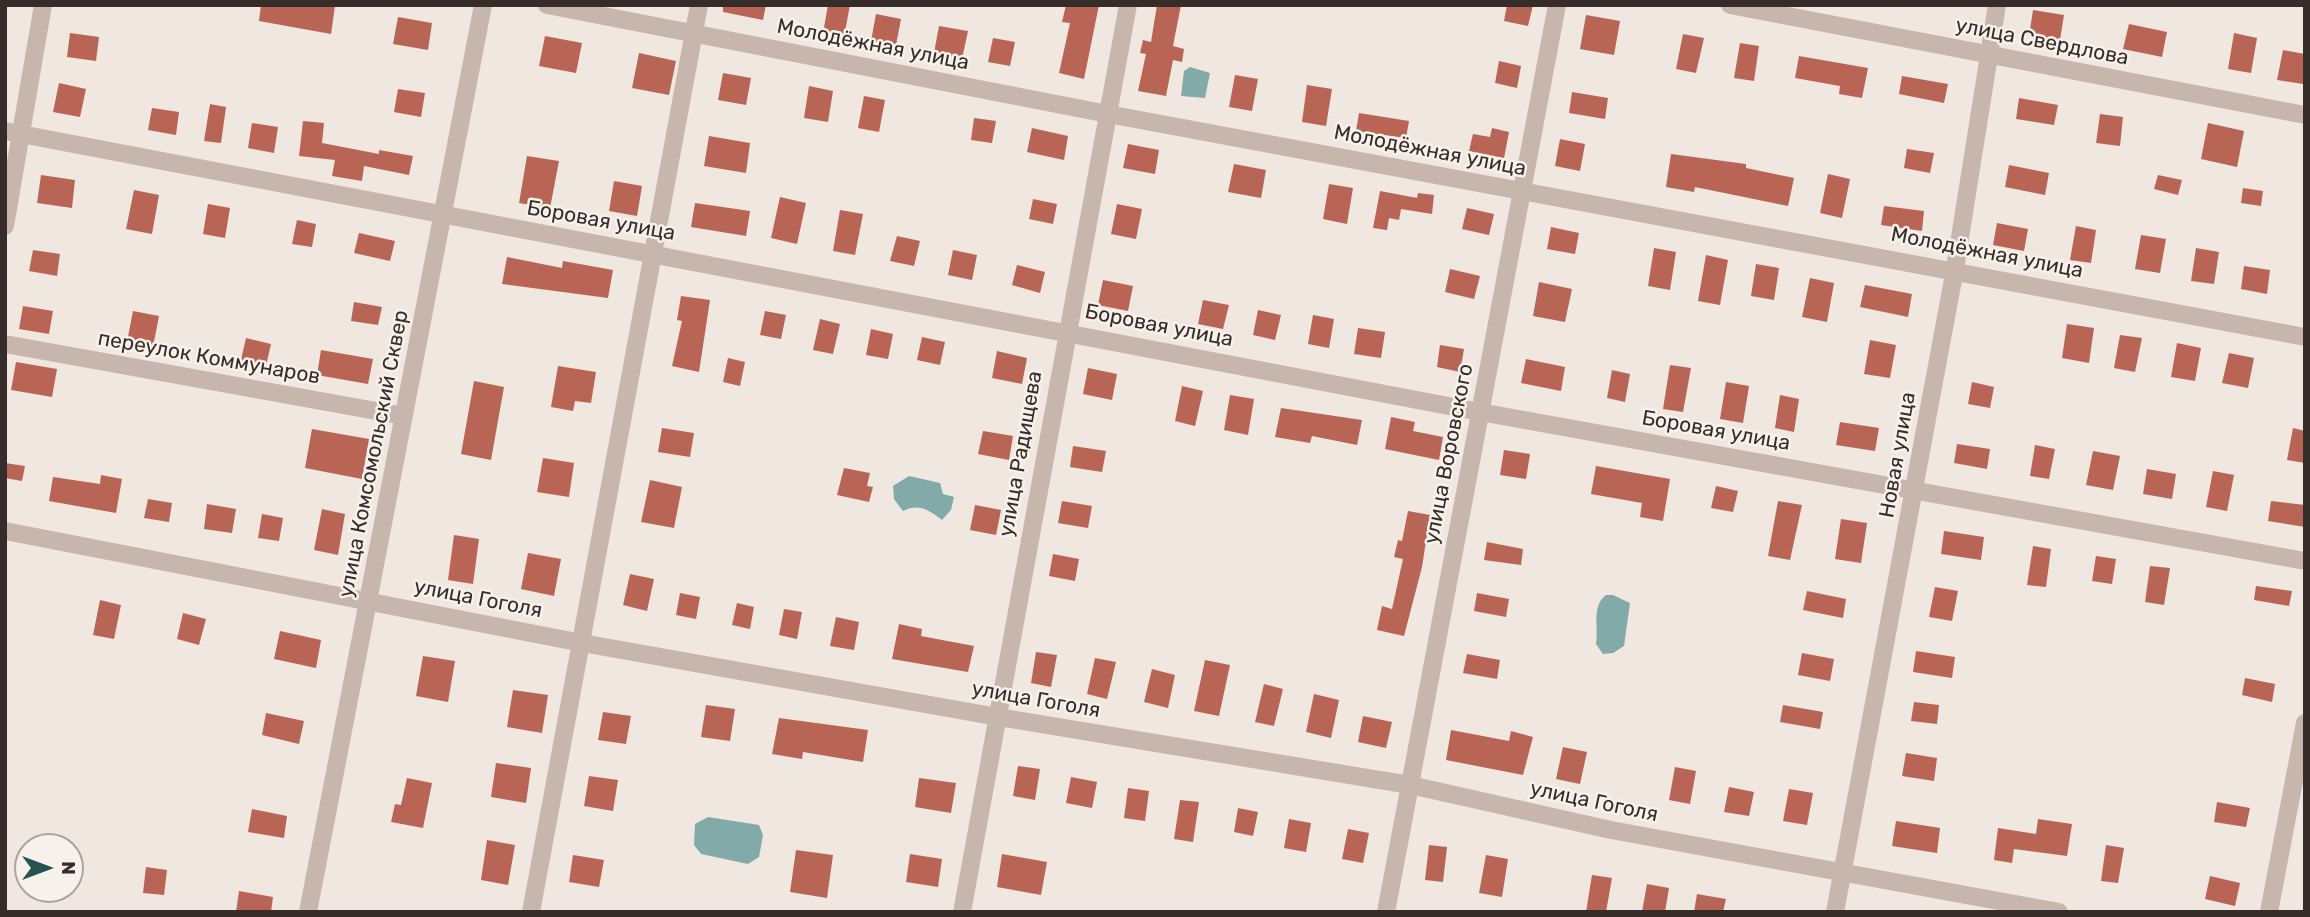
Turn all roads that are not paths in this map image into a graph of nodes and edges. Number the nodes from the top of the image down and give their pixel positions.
1 (43, 5) edge
2 (483, 5) edge
3 (547, 5) edge
4 (699, 5) edge
5 (1128, 5) edge
6 (1557, 5) edge
7 (1730, 5) edge
8 (1997, 5) edge
9 (694, 34) junction
10 (1989, 55) junction
11 (1108, 114) junction
12 (2305, 115) edge
13 (13, 132) edge
14 (1521, 192) junction
15 (443, 215) junction
16 (5, 226) edge
17 (654, 254) junction
18 (1955, 270) junction
19 (1066, 331) junction
20 (2305, 337) edge
21 (5, 344) edge
22 (1480, 412) junction
23 (404, 416) junction
24 (1914, 490) junction
25 (5, 531) edge
26 (2305, 561) edge
27 (368, 601) junction
28 (582, 643) junction
29 (998, 717) junction
30 (2305, 723) edge
31 (1410, 785) junction
32 (1843, 872) junction
33 (308, 912) edge
34 (531, 912) edge
35 (962, 912) edge
36 (1386, 912) edge
37 (1835, 912) edge
38 (2059, 912) edge
39 (2269, 912) edge

1 - 13 street
2 - 15 street, улица Комсомольский Сквер
3 - 9 street, Молодёжная улица
4 - 9 street
5 - 11 street, улица Радищева
6 - 14 street, улица Воровского
7 - 10 street, улица Свердлова
8 - 10 street, Новая улица
9 - 11 street, Молодёжная улица
9 - 17 street
10 - 12 street, улица Свердлова
10 - 18 street, Новая улица
11 - 14 street, Молодёжная улица
11 - 19 street, улица Радищева
13 - 15 street, Боровая улица
13 - 16 street
14 - 18 street, Молодёжная улица
14 - 22 street, улица Воровского
15 - 17 street, Боровая улица
15 - 23 street, улица Комсомольский Сквер
17 - 19 street, Боровая улица
17 - 28 street
18 - 20 street, Молодёжная улица
18 - 24 street, Новая улица
19 - 22 street, Боровая улица
19 - 29 street, улица Радищева
21 - 23 street, переулок Коммунаров
22 - 24 street, Боровая улица
22 - 31 street, улица Воровского
23 - 27 street, улица Комсомольский Сквер
24 - 26 street, Боровая улица
24 - 32 street, Новая улица
25 - 27 street, улица Гоголя
27 - 28 street, улица Гоголя
27 - 33 street, улица Комсомольский Сквер
28 - 29 street, улица Гоголя
28 - 34 street
29 - 31 street, улица Гоголя
29 - 35 street, улица Радищева
30 - 39 street
31 - 32 street, улица Гоголя
31 - 36 street, улица Воровского
32 - 37 street, Новая улица
32 - 38 street, улица Гоголя

